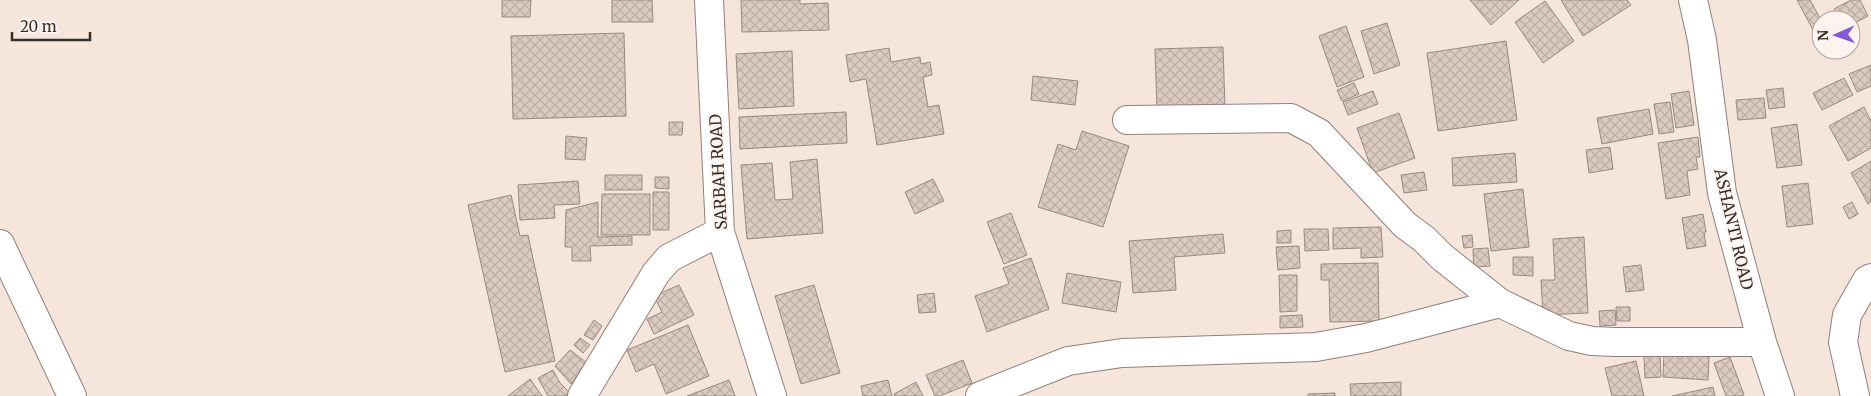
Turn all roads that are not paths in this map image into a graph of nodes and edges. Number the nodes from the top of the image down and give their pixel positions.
1 (709, 0) edge
2 (1693, 0) edge
3 (1127, 120) dead end
4 (720, 232) junction
5 (0, 244) edge
6 (1871, 278) edge
7 (1500, 303) junction
8 (1762, 342) junction
9 (72, 396) edge
10 (582, 396) edge
11 (772, 396) edge
12 (980, 396) edge
13 (1780, 396) edge
14 (1855, 396) edge

1 - 4 street, SARBAH ROAD
2 - 8 street, ASHANTI ROAD
3 - 7 street
4 - 10 street
4 - 11 street, SARBAH ROAD
5 - 9 street
6 - 14 street
7 - 8 street
7 - 12 street
8 - 13 street, ASHANTI ROAD

